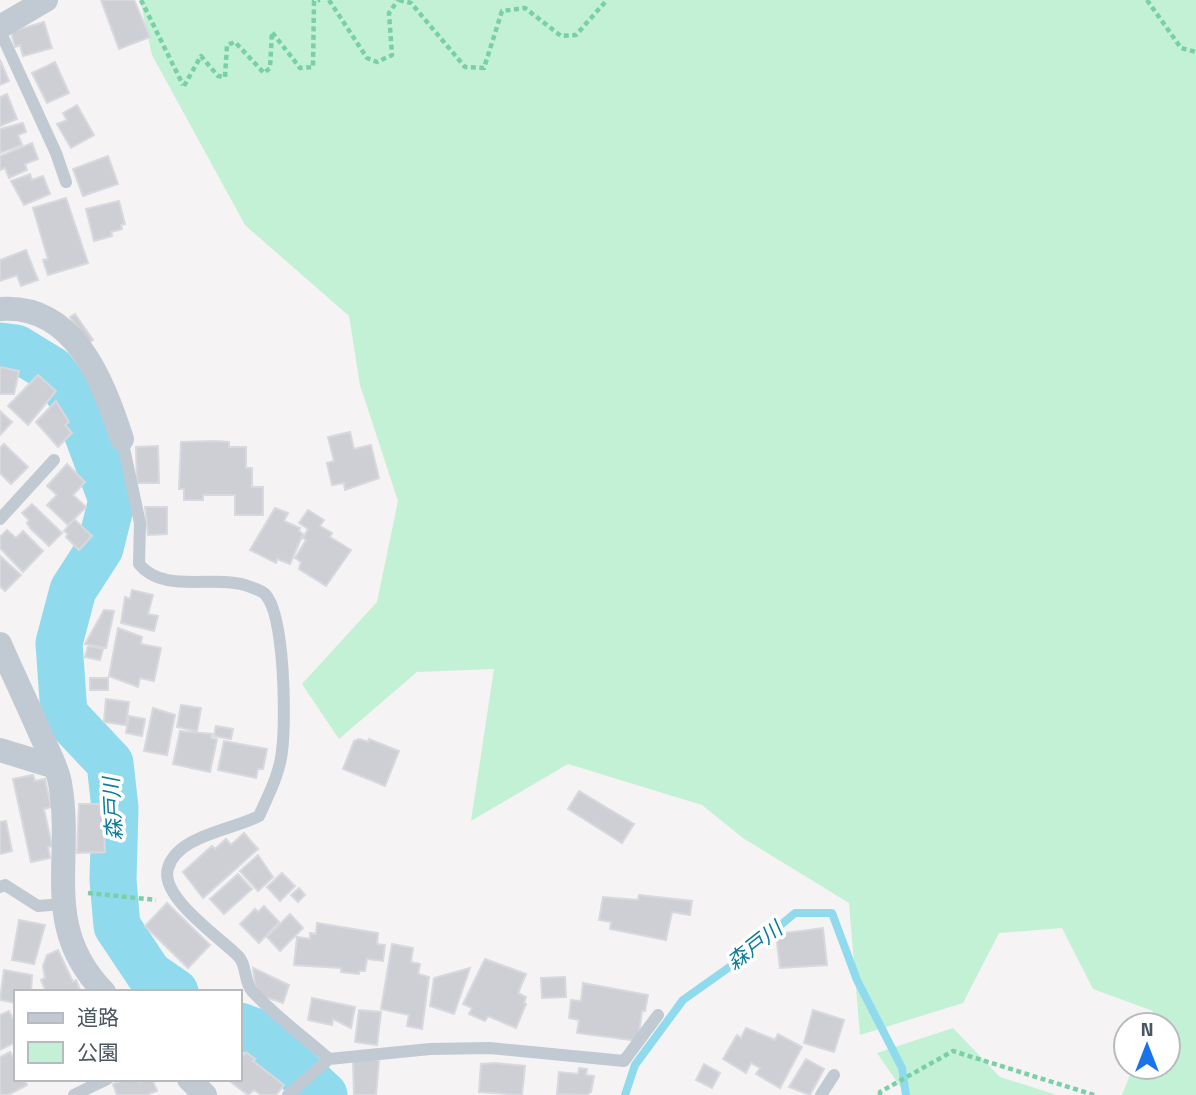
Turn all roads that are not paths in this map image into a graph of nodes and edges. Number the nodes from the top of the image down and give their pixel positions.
1 (46, 0) edge
2 (0, 29) edge
3 (66, 182) dead end
4 (0, 309) edge
5 (122, 439) joint
6 (54, 460) dead end
7 (0, 519) edge
8 (0, 644) edge
9 (0, 750) edge
10 (55, 767) junction
11 (0, 887) edge
12 (64, 904) junction
13 (102, 990) edge
14 (658, 1015) dead end
15 (326, 1062) junction
16 (834, 1075) dead end
17 (103, 1081) edge
18 (191, 1081) edge
19 (290, 1094) edge
20 (74, 1095) edge
21 (205, 1095) edge
22 (821, 1095) edge

1 - 2 street
2 - 3 lane
4 - 5 street
5 - 15 lane
6 - 7 lane
8 - 10 street
9 - 10 street
10 - 12 street
11 - 12 lane
12 - 13 street
14 - 15 lane
15 - 19 lane
16 - 22 lane
17 - 20 lane
18 - 21 street

